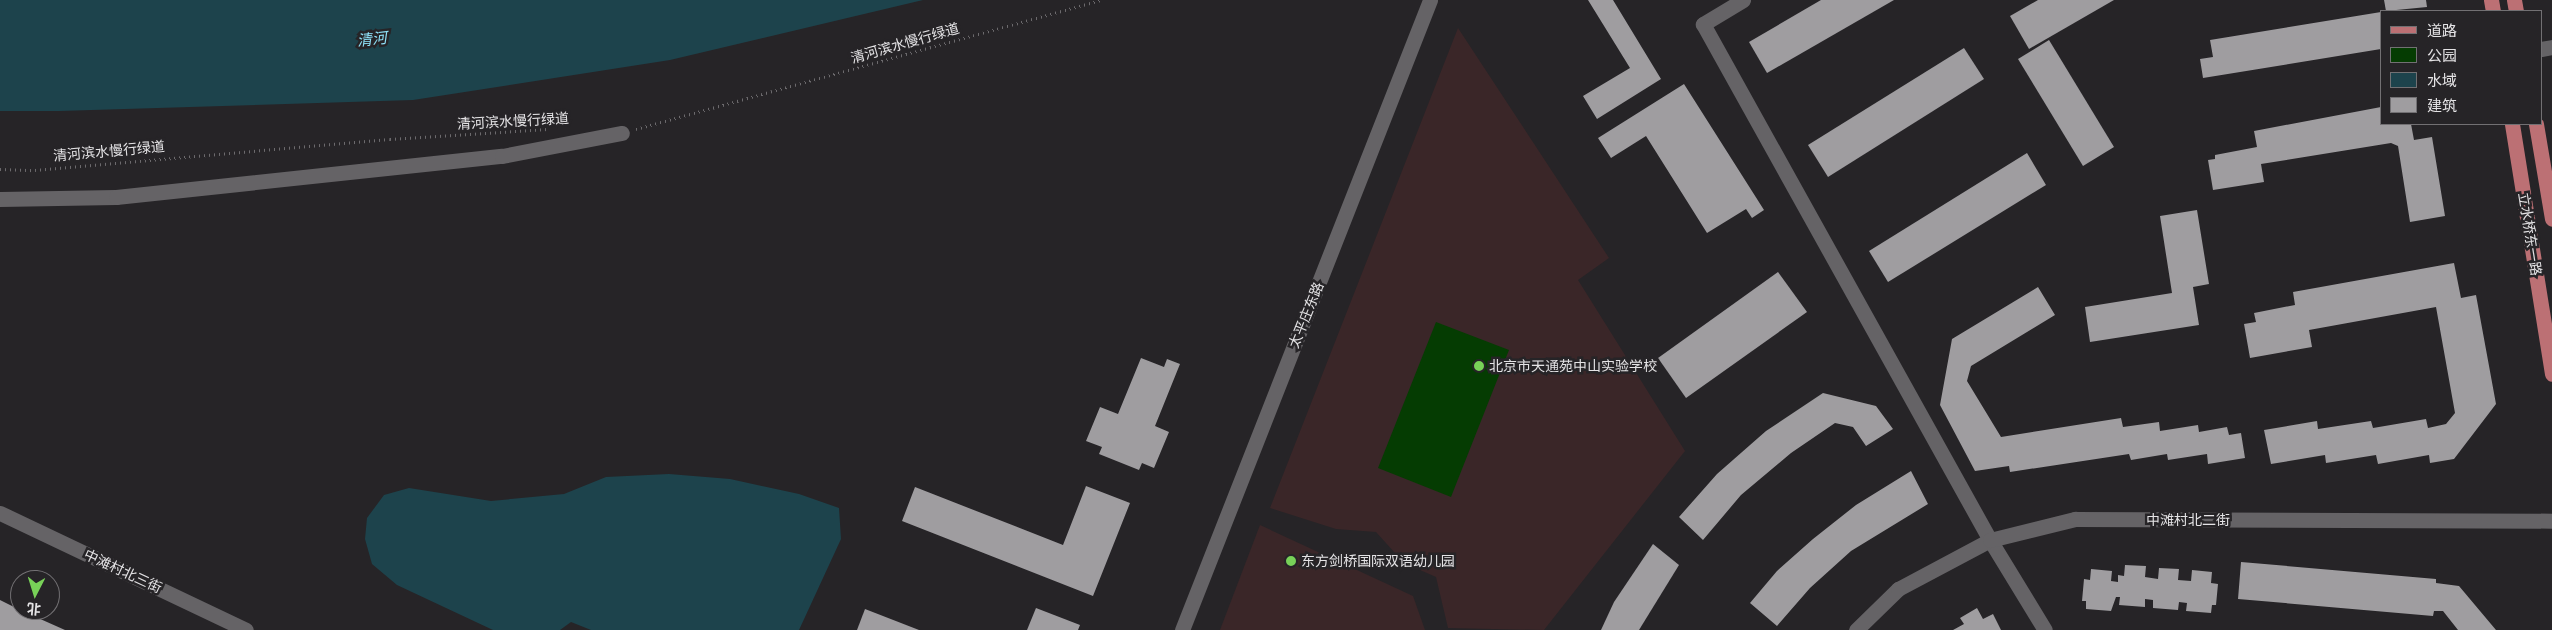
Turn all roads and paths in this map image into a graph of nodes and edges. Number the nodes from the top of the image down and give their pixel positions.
1 (1101, 0) edge
2 (1430, 0) edge
3 (1743, 0) edge
4 (2512, 125) edge
5 (2536, 125) edge
6 (554, 128) dead end
7 (622, 133) joint
8 (0, 168) edge
9 (0, 199) edge
10 (2552, 219) edge
11 (2552, 374) edge
12 (0, 513) edge
13 (2552, 521) edge
14 (1990, 540) junction
15 (246, 630) edge
16 (1182, 630) edge
17 (1856, 630) edge
18 (2045, 630) edge

1 - 7 path, 清河滨水慢行绿道
2 - 16 street, 太平庄东路
3 - 14 street
4 - 11 main road, 立水桥东一路
5 - 10 main road, 立水桥东一路
6 - 8 path, 清河滨水慢行绿道
7 - 9 street
12 - 15 street, 中滩村北三街
13 - 14 street, 中滩村北二街
14 - 17 street, 中滩村北二街
14 - 18 street

